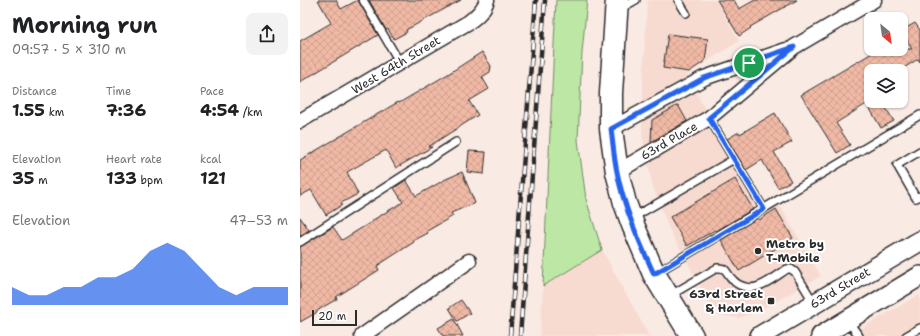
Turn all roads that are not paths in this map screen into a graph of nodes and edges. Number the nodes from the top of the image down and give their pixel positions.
1 (363, 0) edge
2 (678, 0) edge
3 (874, 0) edge
4 (486, 1) edge
5 (627, 1) edge
6 (686, 13) dead end
7 (794, 47) junction
8 (400, 63) junction
9 (920, 115) edge
10 (709, 118) junction
11 (300, 121) edge
12 (611, 129) junction
13 (456, 142) dead end
14 (920, 151) edge
15 (734, 159) junction
16 (617, 172) junction
17 (920, 196) edge
18 (764, 209) junction
19 (630, 219) junction
20 (920, 240) edge
21 (300, 242) edge
22 (469, 260) dead end
23 (654, 274) junction
24 (920, 276) edge
25 (668, 296) junction
26 (814, 303) junction
27 (847, 320) junction
28 (920, 328) edge
29 (362, 336) edge
30 (692, 336) edge
31 (760, 336) edge
32 (821, 336) edge
33 (858, 336) edge
34 (906, 336) edge

1 - 8 lane
2 - 6 lane
3 - 7 street, 63rd Place
4 - 8 street, West 64th Street
5 - 12 main road
7 - 10 street, 63rd Place
7 - 12 street, 63rd Place
8 - 11 street, West 64th Street
9 - 18 lane
10 - 15 lane
10 - 16 street, 63rd Place
12 - 16 main road
13 - 21 lane
14 - 17 lane
15 - 18 lane
15 - 19 lane
16 - 19 main road
18 - 23 lane
19 - 23 main road
20 - 26 main road, 63rd Street
22 - 29 street
23 - 25 main road
24 - 27 main road
25 - 26 lane
25 - 30 main road
26 - 31 main road, 63rd Street
27 - 32 main road
27 - 33 lane
28 - 34 lane

